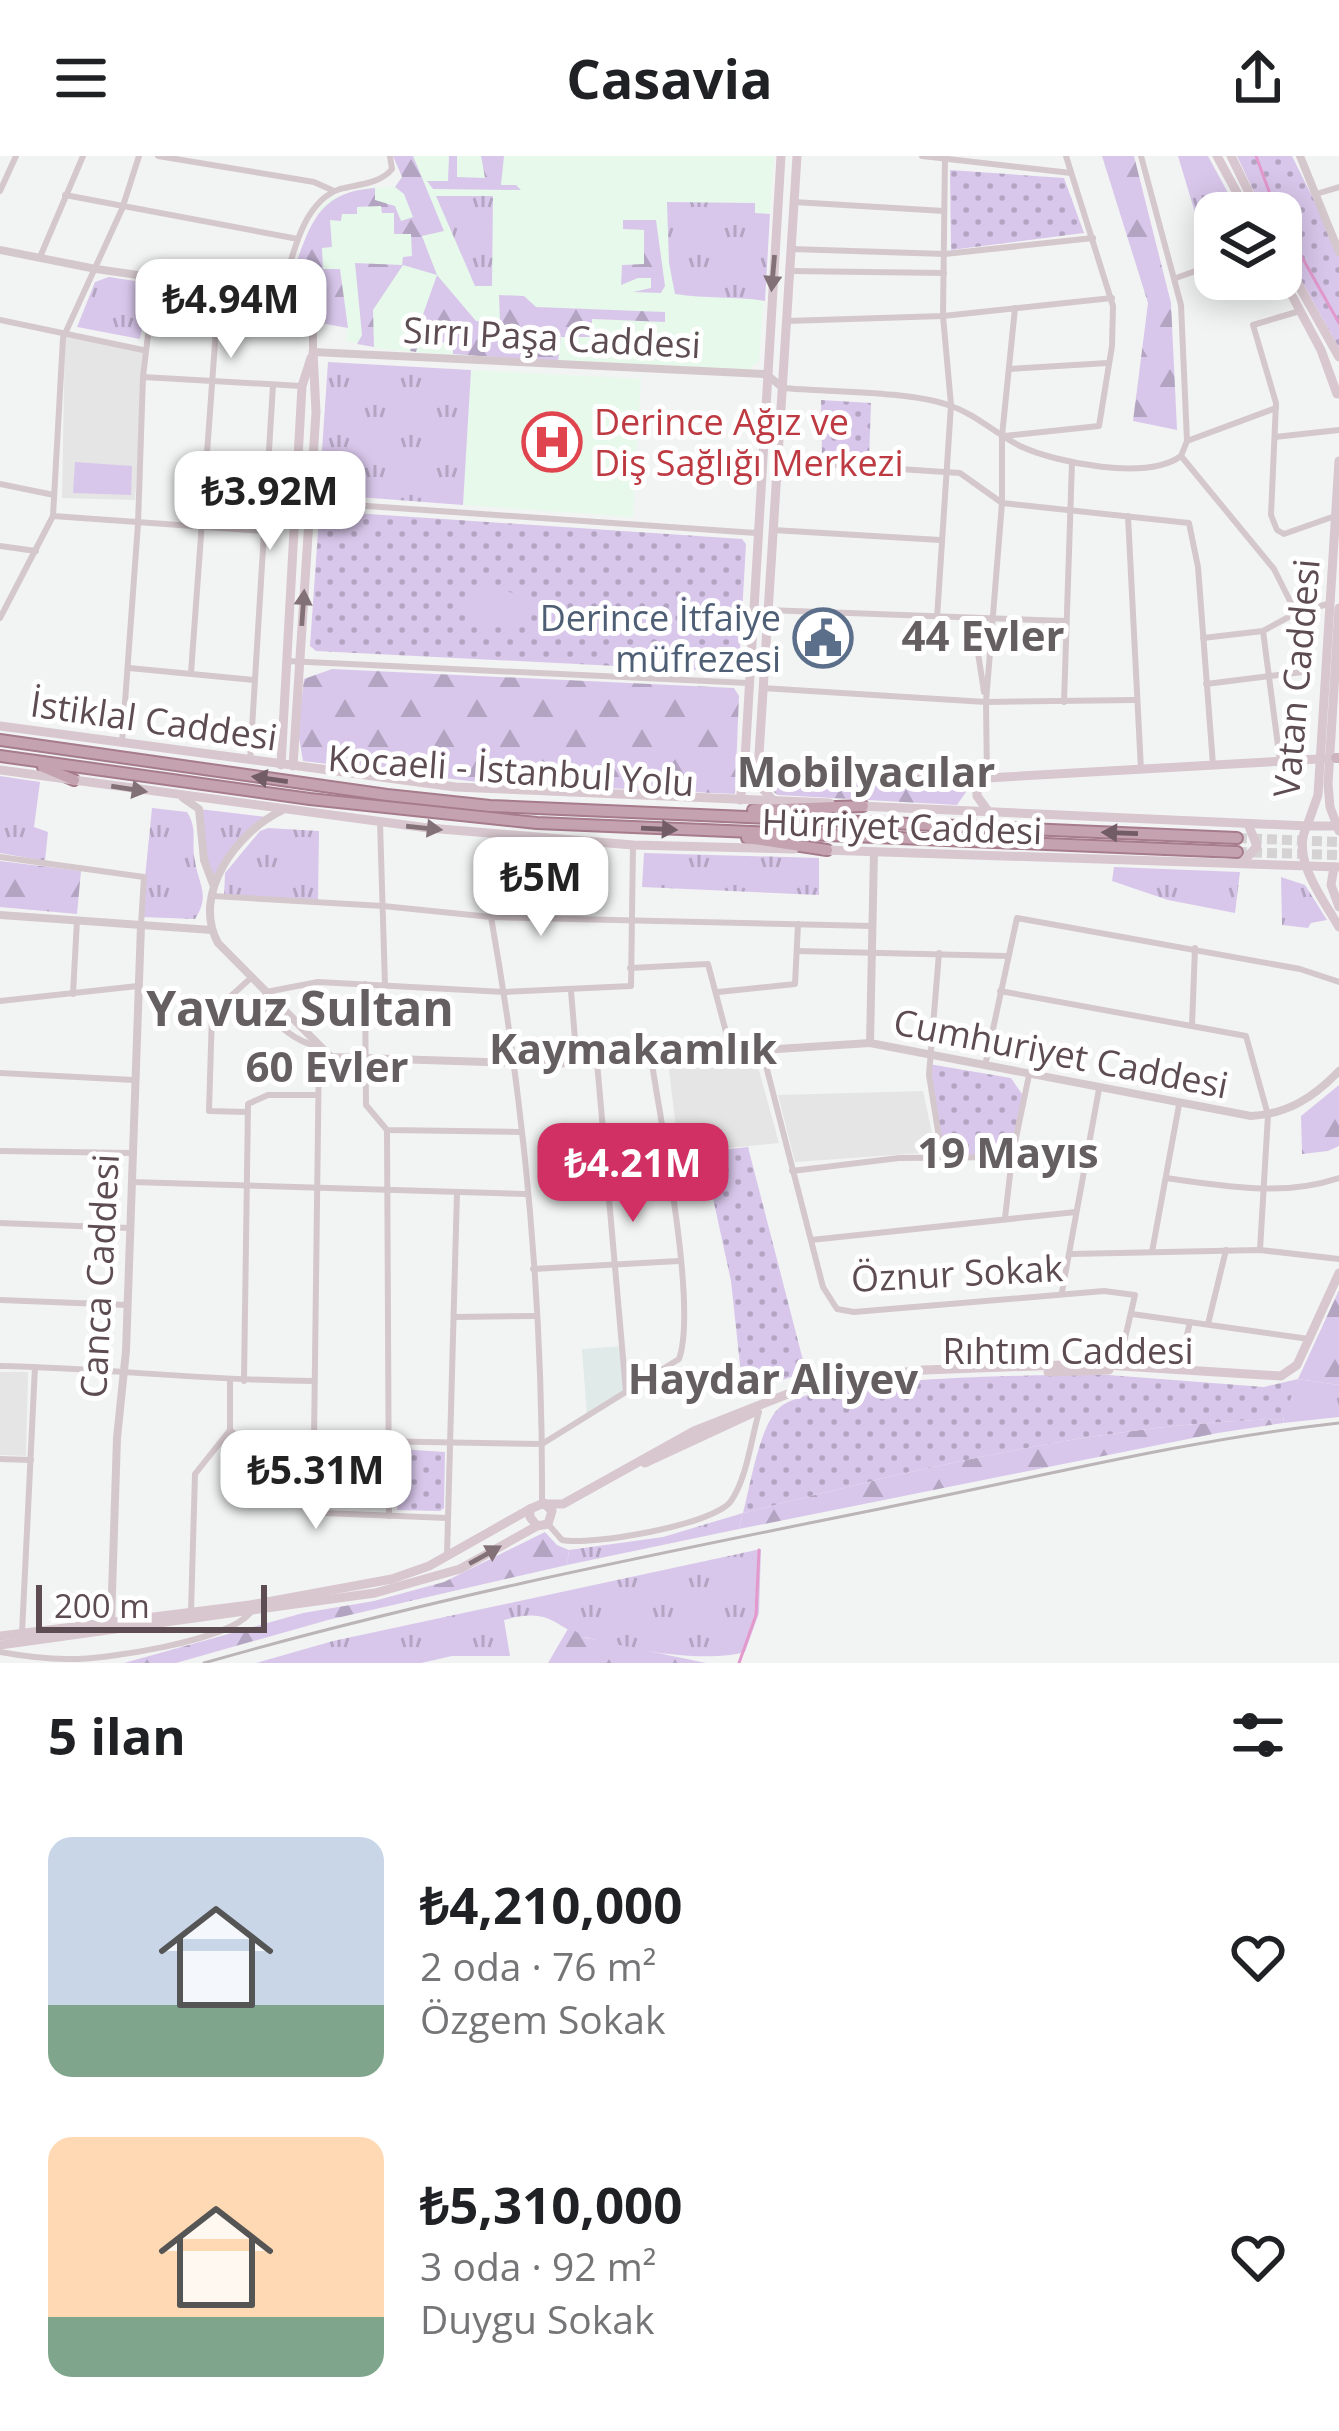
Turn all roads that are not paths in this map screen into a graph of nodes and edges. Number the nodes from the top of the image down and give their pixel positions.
1 (16, 156) edge
2 (83, 156) edge
3 (139, 156) edge
4 (158, 156) edge
5 (390, 156) edge
6 (781, 156) edge
7 (797, 156) edge
8 (922, 156) edge
9 (1066, 156) edge
10 (1141, 156) edge
11 (1217, 156) edge
12 (1231, 156) edge
13 (1300, 156) edge
14 (945, 158) edge
15 (1071, 173) junction
16 (1339, 187) edge
17 (0, 191) edge
18 (334, 191) junction
19 (1237, 192) edge
20 (1249, 192) edge
21 (1316, 194) junction
22 (65, 196) junction
23 (794, 202) junction
24 (122, 209) junction
25 (944, 211) junction
26 (1093, 238) junction
27 (298, 239) junction
28 (791, 249) junction
29 (0, 250) edge
30 (1339, 252) edge
31 (945, 254) junction
32 (40, 257) junction
33 (96, 269) junction
34 (790, 271) junction
35 (1194, 272) edge
36 (944, 273) junction
37 (155, 276) junction
38 (1176, 278) junction
39 (219, 284) junction
40 (1302, 292) edge
41 (281, 295) junction
42 (1112, 298) junction
43 (1295, 300) edge
44 (770, 308) junction
45 (1015, 308) junction
46 (1300, 310) junction
47 (943, 316) junction
48 (787, 317) junction
49 (0, 320) edge
50 (65, 333) junction
51 (145, 351) junction
52 (313, 352) junction
53 (1339, 358) edge
54 (1109, 363) junction
55 (1010, 369) junction
56 (766, 374) junction
57 (142, 376) junction
58 (210, 381) junction
59 (273, 385) junction
60 (302, 386) junction
61 (317, 387) junction
62 (783, 388) junction
63 (1338, 394) edge
64 (951, 405) junction
65 (1276, 407) junction
66 (1339, 430) edge
67 (1003, 436) junction
68 (1275, 437) junction
69 (1187, 441) junction
70 (1181, 456) junction
71 (778, 461) junction
72 (1339, 461) edge
73 (1072, 463) junction
74 (949, 472) junction
75 (0, 484) edge
76 (54, 495) junction
77 (296, 501) junction
78 (310, 502) junction
79 (1002, 502) junction
80 (1071, 512) junction
81 (53, 515) junction
82 (1128, 515) junction
83 (1336, 515) junction
84 (138, 524) junction
85 (201, 527) junction
86 (773, 530) junction
87 (264, 531) junction
88 (756, 532) junction
89 (940, 541) junction
90 (0, 546) edge
91 (36, 551) junction
92 (1335, 605) edge
93 (2, 609) edge
94 (767, 610) junction
95 (1295, 613) junction
96 (0, 618) edge
97 (938, 618) junction
98 (973, 620) junction
99 (994, 621) junction
100 (1066, 621) junction
101 (1263, 631) junction
102 (1202, 638) junction
103 (286, 662) junction
104 (300, 662) junction
105 (129, 668) junction
106 (191, 673) junction
107 (1303, 673) dead end
108 (1269, 678) junction
109 (254, 680) junction
110 (748, 683) junction
111 (1206, 684) junction
112 (763, 688) junction
113 (1136, 700) junction
114 (1064, 701) junction
115 (986, 702) junction
116 (0, 726) edge
117 (0, 740) edge
118 (122, 743) junction
119 (745, 746) junction
120 (0, 756) edge
121 (1331, 758) edge
122 (23, 759) junction
123 (250, 760) junction
124 (1280, 761) junction
125 (287, 765) junction
126 (1214, 765) junction
127 (0, 770) edge
128 (1141, 770) junction
129 (758, 773) junction
130 (982, 778) junction
131 (74, 780) junction
132 (743, 783) junction
133 (977, 796) junction
134 (183, 798) junction
135 (740, 800) junction
136 (772, 800) junction
137 (863, 806) junction
138 (281, 811) junction
139 (963, 811) junction
140 (989, 812) junction
141 (670, 813) junction
142 (380, 822) junction
143 (1248, 824) junction
144 (1307, 826) junction
145 (1338, 828) edge
146 (702, 831) junction
147 (633, 844) junction
148 (827, 850) junction
149 (1237, 851) junction
150 (874, 852) junction
151 (0, 857) edge
152 (1337, 865) edge
153 (1307, 867) junction
154 (213, 891) junction
155 (383, 905) junction
156 (1339, 907) edge
157 (0, 915) edge
158 (491, 917) junction
159 (77, 920) junction
160 (631, 920) junction
161 (798, 924) junction
162 (141, 925) junction
163 (872, 926) junction
164 (1339, 927) edge
165 (212, 929) junction
166 (1195, 948) junction
167 (796, 951) junction
168 (872, 953) junction
169 (939, 953) junction
170 (1007, 956) junction
171 (630, 968) junction
172 (252, 977) junction
173 (1339, 982) edge
174 (365, 985) junction
175 (385, 985) junction
176 (138, 986) junction
177 (571, 991) junction
178 (1000, 991) junction
179 (266, 992) junction
180 (504, 992) junction
181 (718, 992) junction
182 (74, 994) junction
183 (0, 1001) edge
184 (1192, 1026) junction
185 (870, 1043) junction
186 (319, 1047) junction
187 (762, 1050) junction
188 (731, 1051) junction
189 (929, 1054) junction
190 (651, 1057) junction
191 (365, 1061) junction
192 (597, 1062) junction
193 (577, 1063) junction
194 (516, 1065) junction
195 (986, 1066) junction
196 (1339, 1071) edge
197 (0, 1073) edge
198 (1029, 1075) junction
199 (135, 1080) junction
200 (1100, 1089) junction
201 (318, 1095) junction
202 (1179, 1105) junction
203 (248, 1112) junction
204 (1268, 1115) junction
205 (387, 1130) junction
206 (520, 1132) junction
207 (0, 1151) edge
208 (133, 1153) junction
209 (942, 1156) junction
210 (1012, 1157) junction
211 (792, 1171) junction
212 (1166, 1178) junction
213 (1339, 1178) edge
214 (131, 1182) junction
215 (246, 1186) junction
216 (316, 1189) junction
217 (1263, 1190) junction
218 (386, 1191) junction
219 (457, 1192) junction
220 (526, 1194) junction
221 (1076, 1212) junction
222 (1005, 1217) junction
223 (0, 1222) edge
224 (129, 1228) junction
225 (812, 1240) junction
226 (1226, 1250) junction
227 (1260, 1250) junction
228 (1152, 1252) junction
229 (1072, 1254) junction
230 (1339, 1259) edge
231 (680, 1262) junction
232 (615, 1266) junction
233 (532, 1269) junction
234 (1339, 1278) edge
235 (1062, 1293) junction
236 (0, 1300) edge
237 (128, 1305) junction
238 (1132, 1314) junction
239 (535, 1316) junction
240 (455, 1317) junction
241 (1190, 1322) junction
242 (1208, 1324) junction
243 (1309, 1339) junction
244 (1118, 1364) junction
245 (0, 1366) edge
246 (35, 1367) junction
247 (124, 1370) junction
248 (1179, 1370) junction
249 (230, 1381) junction
250 (244, 1381) junction
251 (313, 1381) junction
252 (626, 1393) junction
253 (760, 1407) junction
254 (230, 1430) junction
255 (314, 1440) junction
256 (389, 1442) junction
257 (451, 1442) junction
258 (542, 1444) junction
259 (0, 1459) edge
260 (31, 1460) junction
261 (279, 1472) junction
262 (544, 1503) junction
263 (530, 1509) junction
264 (389, 1516) junction
265 (448, 1518) junction
266 (545, 1522) junction
267 (447, 1556) junction
268 (452, 1572) junction
269 (250, 1609) junction
270 (191, 1616) junction
271 (112, 1626) junction
272 (22, 1634) junction
273 (0, 1644) edge
274 (105, 1660) edge

1 - 17 street
2 - 22 street
3 - 24 street
4 - 18 street
5 - 18 street
6 -> 44 main road
7 - 23 main road
8 - 14 street
9 - 15 street
10 - 38 street
11 - 19 main road
12 - 20 main road
13 - 21 street
14 - 15 street
14 - 25 street
15 - 26 street
16 - 21 street
18 - 27 street
21 - 30 street
22 - 24 street
22 - 32 street
23 - 25 street
23 - 28 main road
24 - 27 street
24 - 33 street
25 - 31 street
26 - 31 street
26 - 42 street
27 - 41 street
28 - 31 street
28 - 34 main road
29 - 32 street
31 - 36 street
32 - 33 street
33 - 37 street
33 - 50 street
34 - 36 street
34 - 48 main road
35 - 38 street
36 - 47 street
37 - 39 street
37 - 51 street
38 - 69 street
39 - 41 street
39 - 58 street
40 - 53 main road
41 - 52 street
42 - 45 street
42 - 54 street
43 - 46 main road
44 - 48 street
44 - 56 main road
45 - 47 street
45 - 55 street
46 - 63 main road
46 - 65 street
47 - 48 street
47 - 64 street
48 - 62 main road
49 - 50 street
50 - 51 street
50 - 76 street
51 - 57 street
52 - 56 street, Sırrı Paşa Caddesi
52 - 60 main road
52 - 61 main road
54 - 55 street
54 - 67 street
55 - 67 street
56 - 62 street
56 - 88 main road
57 - 58 street
57 - 84 street
58 - 59 street
58 - 85 street
59 - 60 street
59 - 87 street
60 - 61 street
60 - 77 main road
61 - 78 main road
62 - 64 street
62 - 71 main road
64 - 67 street
64 - 74 street
65 - 68 street
65 - 69 street
66 - 68 street
67 - 73 street
67 - 79 street
68 - 83 street
69 - 70 street
70 - 73 street
70 - 95 street
71 - 74 street
71 - 86 main road
72 - 83 main road, Vatan Caddesi
73 - 80 street
74 - 79 street
74 - 89 street
75 - 76 street
76 - 81 street
77 - 78 street
77 - 103 main road
78 - 88 street
104 -> 78 main road
79 - 80 street
79 - 99 street
80 - 82 street
80 - 100 street
81 - 84 street
81 - 91 street
82 - 102 street
82 - 113 street
83 - 92 main road, Vatan Caddesi
84 - 85 street
84 - 105 street
85 - 87 street
85 - 106 street
86 - 89 street
86 - 94 main road
87 - 109 street
88 - 110 main road
89 - 97 street
90 - 91 street
91 - 93 street
92 - 95 street
92 - 121 main road, Vatan Caddesi
93 - 96 street
94 - 97 street
94 - 112 main road
95 - 101 street
97 - 98 street
98 - 99 street
98 - 115 street
99 - 100 street
99 - 115 street
100 - 114 street
101 - 102 street
101 - 108 street
102 - 111 street
103 - 104 street
103 - 125 main road
104 - 110 street
104 - 125 main road
105 - 106 street
105 - 118 street
106 - 109 street
107 - 108 street
108 - 111 street
108 - 124 street
109 - 123 street
110 - 119 main road
111 - 126 street
112 - 115 street
112 - 129 main road
113 - 114 street
113 - 128 street
114 - 115 street
115 - 130 street
116 - 118 main road, İstiklal Caddesi
141 -> 117 highway, Kocaeli - İstanbul Yolu
118 - 123 main road, İstiklal Caddesi
119 - 129 main road
119 - 132 main road
120 - 122 highway
121 - 124 main road
121 - 144 main road, Vatan Caddesi
121 - 145 main road, Vatan Caddesi
122 - 131 highway
122 -> 146 highway
123 - 125 main road, İstiklal Caddesi
124 - 126 main road
125 - 135 main road, İstiklal Caddesi
126 - 128 main road
127 - 131 main road, Hürriyet Caddesi
128 - 130 main road
129 - 130 main road
129 - 132 main road
129 - 135 main road
129 - 136 main road
130 - 133 main road
131 -> 134 main road, Hürriyet Caddesi
132 - 135 main road
133 - 139 main road
133 - 140 main road
134 - 138 main road, Hürriyet Caddesi
134 - 154 street
135 - 136 main road, İstiklal Caddesi
136 - 137 main road, İstiklal Caddesi
137 - 139 main road, İstiklal Caddesi
137 - 141 highway
138 - 142 main road, Hürriyet Caddesi
138 - 154 street
139 - 140 main road, İstiklal Caddesi
140 - 143 main road, İstiklal Caddesi
149 -> 141 highway, Kocaeli - İstanbul Yolu
142 -> 147 main road, Hürriyet Caddesi
142 - 155 street
143 - 144 main road, İstiklal Caddesi
143 - 149 main road
144 - 145 main road, Vatan Caddesi
144 - 153 main road, Vatan Caddesi
146 - 148 highway
146 - 149 highway
147 - 148 main road, Hürriyet Caddesi
147 - 160 street
148 - 150 main road, Hürriyet Caddesi
149 - 150 main road, Hürriyet Caddesi
149 - 153 main road, Hürriyet Caddesi
150 - 163 street
151 - 162 street
152 - 153 main road
152 - 156 main road
153 - 164 main road
154 - 155 street
154 - 165 street
155 - 158 street
155 - 175 street
157 - 159 street
158 - 160 street
158 - 180 street
159 - 162 street
159 - 182 street
160 - 161 street
160 - 171 street
161 - 163 street
161 - 167 street
162 - 165 street
162 - 176 street, Canca Caddesi
163 - 168 street
165 - 172 street, Cumhuriyet Caddesi
166 - 170 street
166 - 173 street
166 - 184 street
167 - 168 street
167 - 181 street
168 - 169 street
168 - 185 street
169 - 170 street
169 - 189 street
170 - 178 street
171 - 177 street
171 - 181 street
172 - 179 street, Cumhuriyet Caddesi
172 - 203 street
174 - 175 street
174 - 179 street
174 - 191 street
175 - 180 street
176 - 182 street
176 - 199 street, Canca Caddesi
177 - 180 street
177 - 193 street
178 - 184 street
178 - 195 street
179 - 186 street, Cumhuriyet Caddesi
180 - 194 street
181 - 188 street
182 - 183 street
184 - 204 street
185 - 187 street, Cumhuriyet Caddesi
185 - 189 street, Cumhuriyet Caddesi
186 - 191 street, Cumhuriyet Caddesi
186 - 201 street
187 - 188 street, Cumhuriyet Caddesi
187 - 211 street, Öznur Sokak
188 - 190 street, Cumhuriyet Caddesi
189 - 195 street, Cumhuriyet Caddesi
189 - 209 street
190 - 192 street, Cumhuriyet Caddesi
190 - 231 street
191 - 194 street, Cumhuriyet Caddesi
191 - 205 street
192 - 193 street, Cumhuriyet Caddesi
192 - 232 street
193 - 194 street, Cumhuriyet Caddesi
194 - 206 street
195 - 198 street, Cumhuriyet Caddesi
196 - 204 street, Cumhuriyet Caddesi
197 - 199 street
198 - 200 street, Cumhuriyet Caddesi
198 - 210 street
199 - 208 street, Canca Caddesi
200 - 202 street, Cumhuriyet Caddesi
200 - 221 street
201 - 203 street
201 - 216 street
202 - 204 street, Cumhuriyet Caddesi
202 - 212 street
203 - 215 street
204 - 217 street
205 - 206 street
205 - 218 street
206 - 220 street
207 - 208 street
208 - 214 street, Canca Caddesi
209 - 210 street
209 - 211 street
210 - 222 street
211 - 225 street, Öznur Sokak
212 - 217 street
212 - 228 street
213 - 217 street
214 - 215 street
214 - 224 street, Canca Caddesi
215 - 216 street
215 - 250 street
216 - 218 street
216 - 251 street
217 - 227 street
218 - 219 street
218 - 256 street
219 - 220 street
219 - 240 street
220 - 233 street
221 - 222 street
221 - 229 street
222 - 225 street
223 - 224 street
224 - 237 street, Canca Caddesi
225 - 235 street, Öznur Sokak
226 - 227 street
226 - 228 street
226 - 242 street
227 - 230 street
228 - 229 street
229 - 235 street
231 - 232 street
231 - 252 street
232 - 233 street
232 - 252 street
233 - 239 street
234 - 243 main road, Rıhtım Caddesi
234 - 253 main road, Rıhtım Caddesi
235 - 238 street, Öznur Sokak
236 - 237 street
237 - 247 street, Canca Caddesi
238 - 241 street
238 - 244 street
239 - 240 street
239 - 258 street
240 - 257 street
241 - 242 street
241 - 248 street
242 - 243 street
243 - 248 main road, Rıhtım Caddesi
244 - 248 main road, Rıhtım Caddesi
244 - 253 main road, Rıhtım Caddesi
245 - 246 street
246 - 247 street
246 - 260 street
247 - 249 street
247 - 271 street, Canca Caddesi
249 - 250 street
249 - 254 street
250 - 251 street
251 - 255 street
252 - 258 street
253 - 262 main road, Rıhtım Caddesi
253 - 266 main road, Rıhtım Caddesi
253 - 266 street
254 - 261 street
254 - 270 street
255 - 256 street
255 - 261 street
256 - 257 street
256 - 264 street
257 - 258 street
257 - 265 street
258 - 262 street
259 - 260 street
260 - 272 street
261 - 264 street
262 - 263 main road, Rıhtım Caddesi
262 - 266 main road
263 - 266 main road
263 - 267 main road, Rıhtım Caddesi
264 - 265 street
265 - 267 street
268 -> 266 main road, Rıhtım Caddesi
267 - 268 street
267 - 269 main road, Rıhtım Caddesi
268 - 269 main road, Rıhtım Caddesi
269 - 270 main road, Rıhtım Caddesi
269 - 274 street, Rıhtım Caddesi
270 - 271 main road, Rıhtım Caddesi
271 - 272 main road, Rıhtım Caddesi
271 - 273 main road, Rıhtım Caddesi
272 - 273 main road, Rıhtım Caddesi
273 - 274 street, Rıhtım Caddesi

